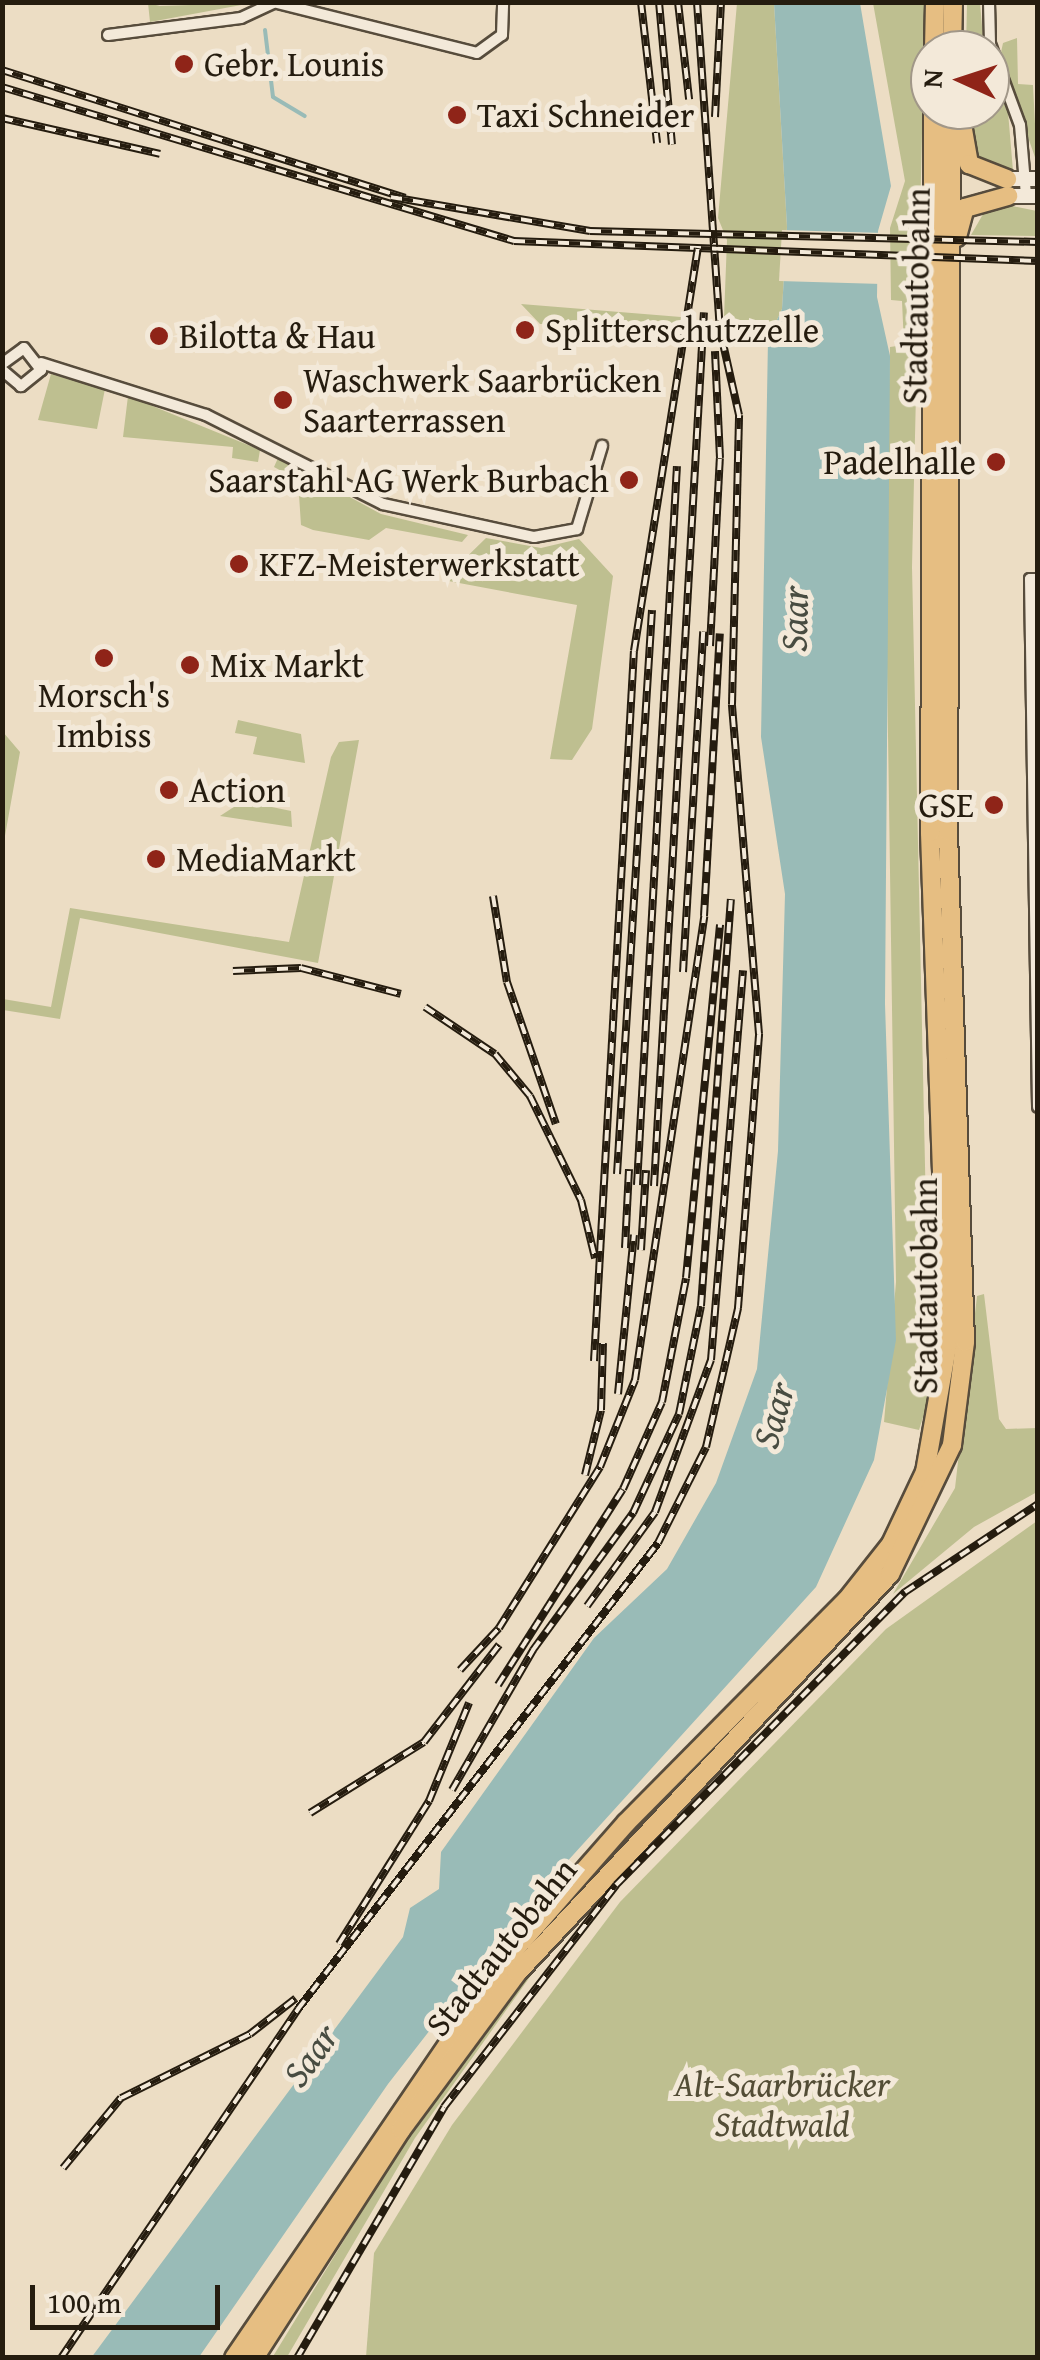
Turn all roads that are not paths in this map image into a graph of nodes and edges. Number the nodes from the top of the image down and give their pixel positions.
1 (502, 2) edge
2 (935, 2) edge
3 (953, 2) edge
4 (962, 2) edge
5 (989, 2) edge
6 (273, 3) edge
7 (934, 30) edge
8 (952, 30) edge
9 (962, 30) edge
10 (108, 35) dead end
11 (933, 130) edge
12 (951, 130) edge
13 (964, 130) edge
14 (1023, 188) edge
15 (947, 336) junction
16 (4, 360) edge
17 (40, 364) junction
18 (602, 446) dead end
19 (1038, 579) edge
20 (1038, 1107) edge
21 (257, 2347) edge
22 (230, 2358) edge

1 - 6 street
2 - 7 highway
3 - 8 highway
4 - 9 highway
5 - 14 street
6 - 10 street
11 - 21 highway, Stadtautobahn
12 - 15 highway, Stadtautobahn
13 - 14 highway
14 - 15 highway
15 - 21 highway, Stadtautobahn
16 - 17 street
16 - 17 street
17 - 18 street
19 - 20 street
21 - 22 highway

